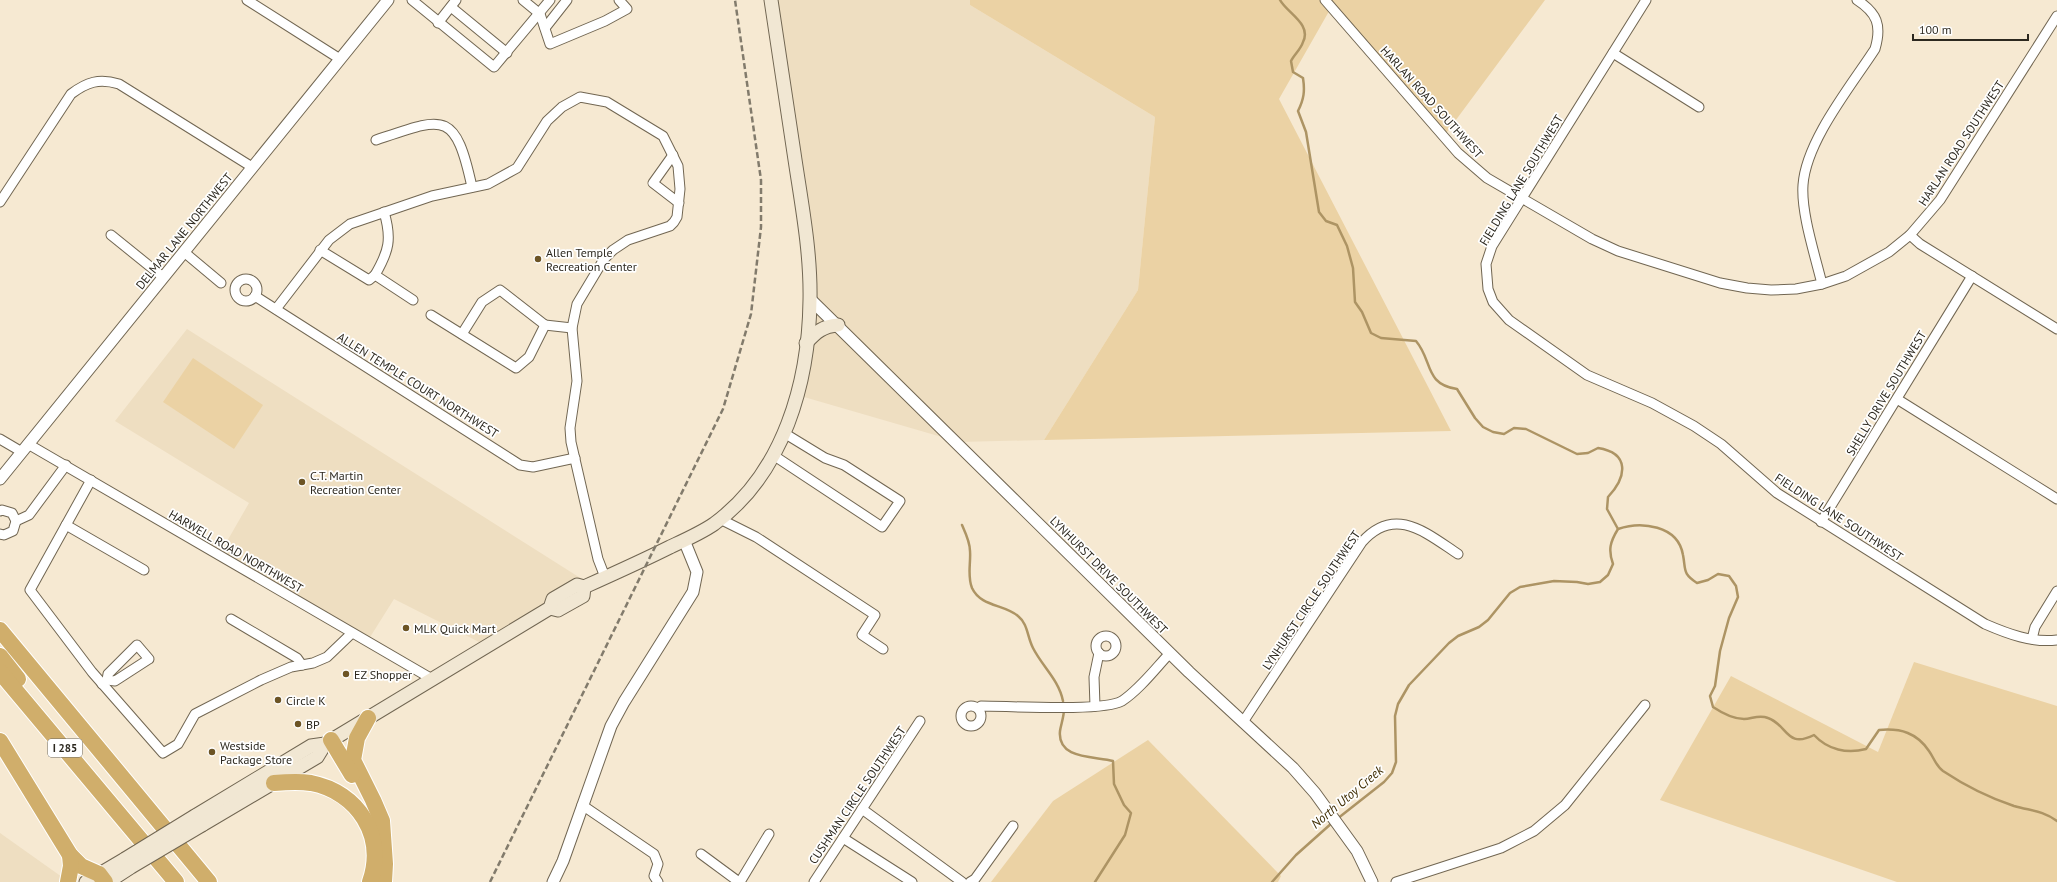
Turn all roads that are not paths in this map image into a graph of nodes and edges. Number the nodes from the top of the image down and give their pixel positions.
1 (247, 0) edge
2 (388, 0) edge
3 (412, 0) edge
4 (523, 0) edge
5 (550, 0) edge
6 (566, 0) edge
7 (619, 0) edge
8 (771, 0) edge
9 (1325, 0) edge
10 (1646, 0) edge
11 (1857, 0) edge
12 (453, 3) edge
13 (540, 14) junction
14 (2057, 16) edge
15 (438, 23) junction
16 (545, 28) junction
17 (507, 53) junction
18 (1613, 54) junction
19 (340, 59) junction
20 (1699, 107) dead end
21 (376, 140) dead end
22 (673, 155) junction
23 (252, 167) junction
24 (472, 187) junction
25 (1521, 200) junction
26 (0, 202) edge
27 (679, 202) junction
28 (384, 212) junction
29 (111, 235) dead end
30 (1910, 235) junction
31 (320, 250) junction
32 (184, 252) junction
33 (374, 275) junction
34 (1972, 276) junction
35 (163, 277) junction
36 (221, 284) dead end
37 (1822, 284) junction
38 (255, 296) dead end
39 (810, 299) junction
40 (413, 300) dead end
41 (276, 309) junction
42 (431, 315) dead end
43 (545, 325) junction
44 (838, 325) junction
45 (572, 328) junction
46 (2057, 329) edge
47 (462, 334) junction
48 (806, 343) junction
49 (1897, 398) junction
50 (784, 433) junction
51 (0, 439) edge
52 (25, 448) junction
53 (774, 455) junction
54 (575, 458) junction
55 (66, 465) junction
56 (0, 479) edge
57 (91, 480) junction
58 (2057, 499) edge
59 (0, 511) edge
60 (720, 519) junction
61 (16, 522) junction
62 (1821, 522) junction
63 (66, 525) junction
64 (0, 534) edge
65 (684, 540) junction
66 (1458, 554) dead end
67 (144, 570) dead end
68 (605, 577) junction
69 (2057, 592) edge
70 (231, 619) dead end
71 (0, 630) edge
72 (352, 634) junction
73 (2032, 639) junction
74 (2057, 640) edge
75 (883, 649) dead end
76 (1099, 653) dead end
77 (1170, 653) junction
78 (0, 656) edge
79 (302, 665) junction
80 (0, 672) edge
81 (432, 679) junction
82 (105, 682) junction
83 (1645, 705) dead end
84 (1095, 706) junction
85 (978, 708) dead end
86 (368, 718) junction
87 (920, 721) dead end
88 (1243, 722) junction
89 (0, 741) edge
90 (328, 742) junction
91 (274, 783) junction
92 (582, 805) junction
93 (862, 809) junction
94 (363, 815) junction
95 (199, 820) junction
96 (129, 825) junction
97 (1013, 826) dead end
98 (769, 834) dead end
99 (843, 838) junction
100 (384, 848) junction
101 (701, 854) dead end
102 (70, 855) junction
103 (194, 864) junction
104 (99, 880) edge
105 (68, 882) edge
106 (176, 882) edge
107 (209, 882) edge
108 (218, 882) edge
109 (370, 882) edge
110 (384, 882) edge
111 (553, 882) edge
112 (658, 882) edge
113 (739, 882) edge
114 (814, 882) edge
115 (912, 882) edge
116 (962, 882) edge
117 (970, 882) edge
118 (1372, 882) edge
119 (1396, 882) edge

1 - 19 street
2 - 19 street, DELMAR LANE NORTHWEST
3 - 15 street
4 - 13 street
5 - 13 street
6 - 16 street
7 - 16 street
8 - 39 main road
9 - 25 street, HARLAN ROAD SOUTHWEST
10 - 18 street, FIELDING LANE SOUTHWEST
11 - 37 street
12 - 15 street
12 - 17 street
13 - 16 street
13 - 17 street
14 - 30 street, HARLAN ROAD SOUTHWEST
15 - 17 street
18 - 20 street
18 - 25 street, FIELDING LANE SOUTHWEST
19 - 23 street, DELMAR LANE NORTHWEST
21 - 24 street
22 - 24 street
22 - 27 street
22 - 27 street
23 - 26 street
23 - 32 street, DELMAR LANE NORTHWEST
24 - 28 street
25 - 37 street, HARLAN ROAD SOUTHWEST
25 - 62 street, FIELDING LANE SOUTHWEST
27 - 45 street
28 - 31 street
28 - 33 street
29 - 35 street
30 - 34 street
30 - 37 street, HARLAN ROAD SOUTHWEST
31 - 33 street
31 - 41 street
32 - 35 street, DELMAR LANE NORTHWEST
32 - 36 street
33 - 40 street
34 - 46 street
34 - 49 street, SHELLY DRIVE SOUTHWEST
35 - 52 street, DELMAR LANE NORTHWEST
38 - 41 street, ALLEN TEMPLE COURT NORTHWEST
39 - 44 street, LYNHURST DRIVE SOUTHWEST
39 - 48 main road
41 - 54 street, ALLEN TEMPLE COURT NORTHWEST
42 - 47 street
43 - 45 street
43 - 47 street
43 - 47 street
44 - 48 main road
44 - 77 street, LYNHURST DRIVE SOUTHWEST
45 - 54 street
48 - 50 main road
49 - 58 street
49 - 62 street, SHELLY DRIVE SOUTHWEST
50 - 53 main road
50 - 53 street
51 - 52 street, HARWELL ROAD NORTHWEST
52 - 55 street, HARWELL ROAD NORTHWEST
52 - 56 street, DELMAR LANE NORTHWEST
53 - 60 main road
54 - 68 street
55 - 57 street, HARWELL ROAD NORTHWEST
55 - 61 street
57 - 63 street
57 - 72 street, HARWELL ROAD NORTHWEST
59 - 61 street
60 - 65 main road
60 - 75 street
61 - 64 street
62 - 73 street, FIELDING LANE SOUTHWEST
63 - 67 street
63 - 82 street
65 - 68 main road
65 - 92 street
66 - 88 street, LYNHURST CIRCLE SOUTHWEST
68 - 81 main road
69 - 73 street
70 - 79 street
71 - 103 highway, I 285
72 - 79 street
72 - 81 street, HARWELL ROAD NORTHWEST
73 - 74 street, FIELDING LANE SOUTHWEST
76 - 84 street
77 - 84 street
77 - 88 street, LYNHURST DRIVE SOUTHWEST
78 - 96 highway
79 - 82 street
80 - 96 highway, I 285
81 - 86 main road
82 - 82 street
83 - 119 street
84 - 85 street
86 - 90 main road
86 - 100 highway
87 - 93 street, CUSHMAN CIRCLE SOUTHWEST
88 - 118 street, LYNHURST DRIVE SOUTHWEST
89 - 102 highway
90 - 91 main road
90 - 94 highway
90 - 95 main road
90 - 100 highway
91 - 94 highway
91 - 95 main road
92 - 111 street
92 - 112 street
93 - 99 street, CUSHMAN CIRCLE SOUTHWEST
93 - 116 street
94 - 109 highway
95 - 104 main road, bridge
96 - 106 highway, I 285
97 - 117 street
98 - 113 street
99 - 114 street, CUSHMAN CIRCLE SOUTHWEST
99 - 115 street
100 - 110 highway
101 - 113 street
102 - 104 highway
102 - 105 highway
103 - 107 highway, I 285
103 - 108 highway

